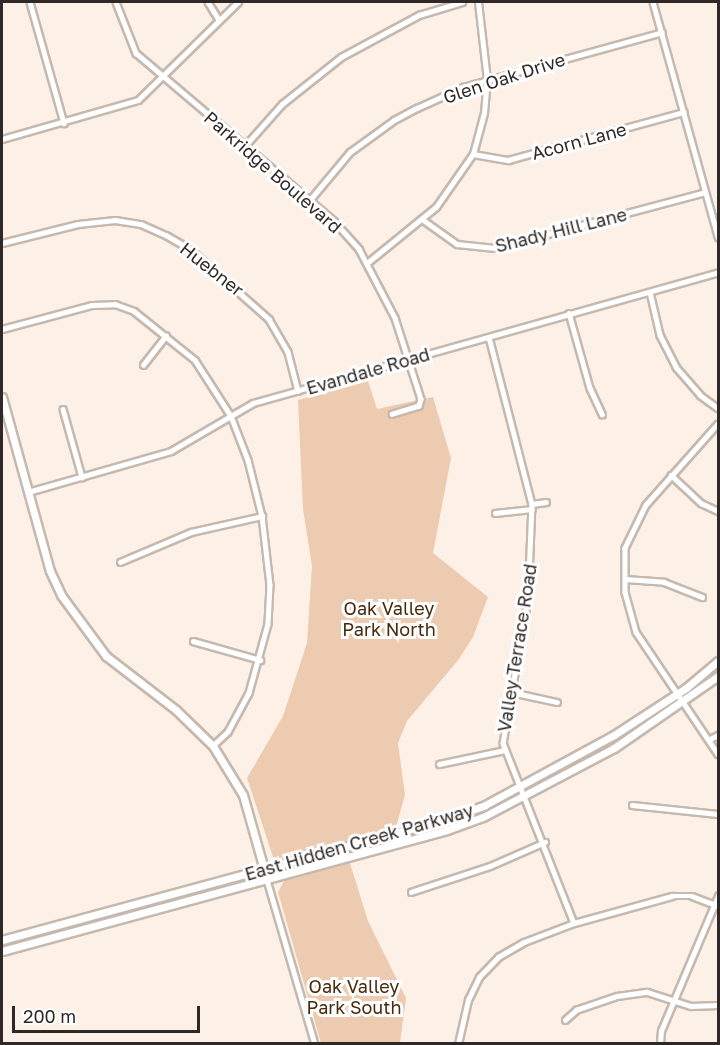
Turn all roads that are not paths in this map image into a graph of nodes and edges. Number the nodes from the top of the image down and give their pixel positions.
1 (30, 2) edge
2 (116, 2) edge
3 (208, 2) edge
4 (238, 2) edge
5 (462, 2) edge
6 (478, 2) edge
7 (653, 2) edge
8 (218, 18) junction
9 (662, 32) junction
10 (162, 78) junction
11 (487, 80) junction
12 (684, 112) junction
13 (64, 123) junction
14 (2, 139) edge
15 (244, 147) junction
16 (473, 154) junction
17 (705, 192) junction
18 (309, 201) junction
19 (422, 219) junction
20 (718, 237) edge
21 (2, 243) edge
22 (367, 263) junction
23 (718, 272) edge
24 (650, 292) junction
25 (568, 314) junction
26 (2, 329) edge
27 (166, 336) junction
28 (489, 337) junction
29 (410, 359) junction
30 (143, 365) dead end
31 (298, 391) junction
32 (2, 397) edge
33 (718, 408) edge
34 (63, 409) dead end
35 (392, 414) dead end
36 (602, 414) dead end
37 (231, 416) junction
38 (718, 424) edge
39 (671, 475) junction
40 (82, 477) junction
41 (28, 492) junction
42 (546, 502) dead end
43 (532, 507) junction
44 (718, 511) edge
45 (495, 513) dead end
46 (262, 516) junction
47 (120, 562) dead end
48 (625, 579) junction
49 (702, 597) dead end
50 (193, 641) dead end
51 (260, 660) junction
52 (718, 661) edge
53 (718, 676) edge
54 (511, 692) junction
55 (677, 694) junction
56 (558, 702) dead end
57 (682, 702) junction
58 (718, 735) edge
59 (710, 739) junction
60 (213, 746) junction
61 (505, 750) junction
62 (718, 754) edge
63 (439, 764) dead end
64 (520, 787) junction
65 (525, 796) junction
66 (632, 805) dead end
67 (718, 814) edge
68 (545, 842) junction
69 (264, 870) junction
70 (267, 880) junction
71 (411, 892) dead end
72 (718, 896) edge
73 (717, 906) edge
74 (574, 923) junction
75 (2, 940) edge
76 (2, 951) edge
77 (674, 1001) junction
78 (718, 1005) edge
79 (565, 1020) dead end
80 (315, 1044) edge
81 (458, 1044) edge
82 (660, 1044) edge

1 - 13 street
2 - 10 street, Parkridge Boulevard
3 - 8 street
4 - 8 street
5 - 15 street
6 - 11 street
7 - 9 street
8 - 10 street
9 - 11 street, Glen Oak Drive
9 - 12 street
10 - 13 street
10 - 15 street, Parkridge Boulevard
11 - 16 street
11 - 18 street, Glen Oak Drive
12 - 16 street, Acorn Lane
12 - 17 street
13 - 14 street
15 - 18 street, Parkridge Boulevard
16 - 19 street
17 - 19 street, Shady Hill Lane
17 - 20 street
18 - 22 street, Parkridge Boulevard
19 - 22 street
21 - 31 street, Huebner
22 - 29 street, Parkridge Boulevard
23 - 24 street, Evandale Road
24 - 25 street, Evandale Road
24 - 33 street
25 - 28 street, Evandale Road
25 - 36 street
26 - 27 street
27 - 30 street
27 - 37 street
28 - 29 street, Evandale Road
28 - 43 street, Valley Terrace Road
29 - 31 street, Evandale Road
29 - 35 street, Parkridge Boulevard
31 - 37 street, Evandale Road
32 - 41 main road
34 - 40 street
37 - 40 street, Evandale Road
37 - 46 street
38 - 39 street
39 - 44 street
39 - 48 street
40 - 41 street, Evandale Road
41 - 60 main road
42 - 43 street
43 - 45 street
43 - 54 street, Valley Terrace Road
46 - 47 street
46 - 51 street
48 - 49 street
48 - 55 street
50 - 51 street
51 - 60 street
52 - 55 main road, East Hidden Creek Parkway
53 - 57 main road, East Hidden Creek Parkway
54 - 56 street
54 - 61 street, Valley Terrace Road
55 - 57 street
55 - 64 main road, East Hidden Creek Parkway
57 - 59 street
57 - 65 main road, East Hidden Creek Parkway
58 - 59 street
59 - 62 street
60 - 69 main road
61 - 63 street
61 - 64 street, Valley Terrace Road
64 - 65 street, Valley Terrace Road
64 - 69 main road, East Hidden Creek Parkway
65 - 68 street, Valley Terrace Road
65 - 70 main road, East Hidden Creek Parkway
66 - 67 street
68 - 71 street
68 - 74 street, Valley Terrace Road
69 - 70 main road
69 - 75 main road, East Hidden Creek Parkway
70 - 76 main road, East Hidden Creek Parkway
70 - 80 street
72 - 73 street
73 - 74 street
73 - 77 street
74 - 81 street
77 - 78 street
77 - 79 street
77 - 82 street

